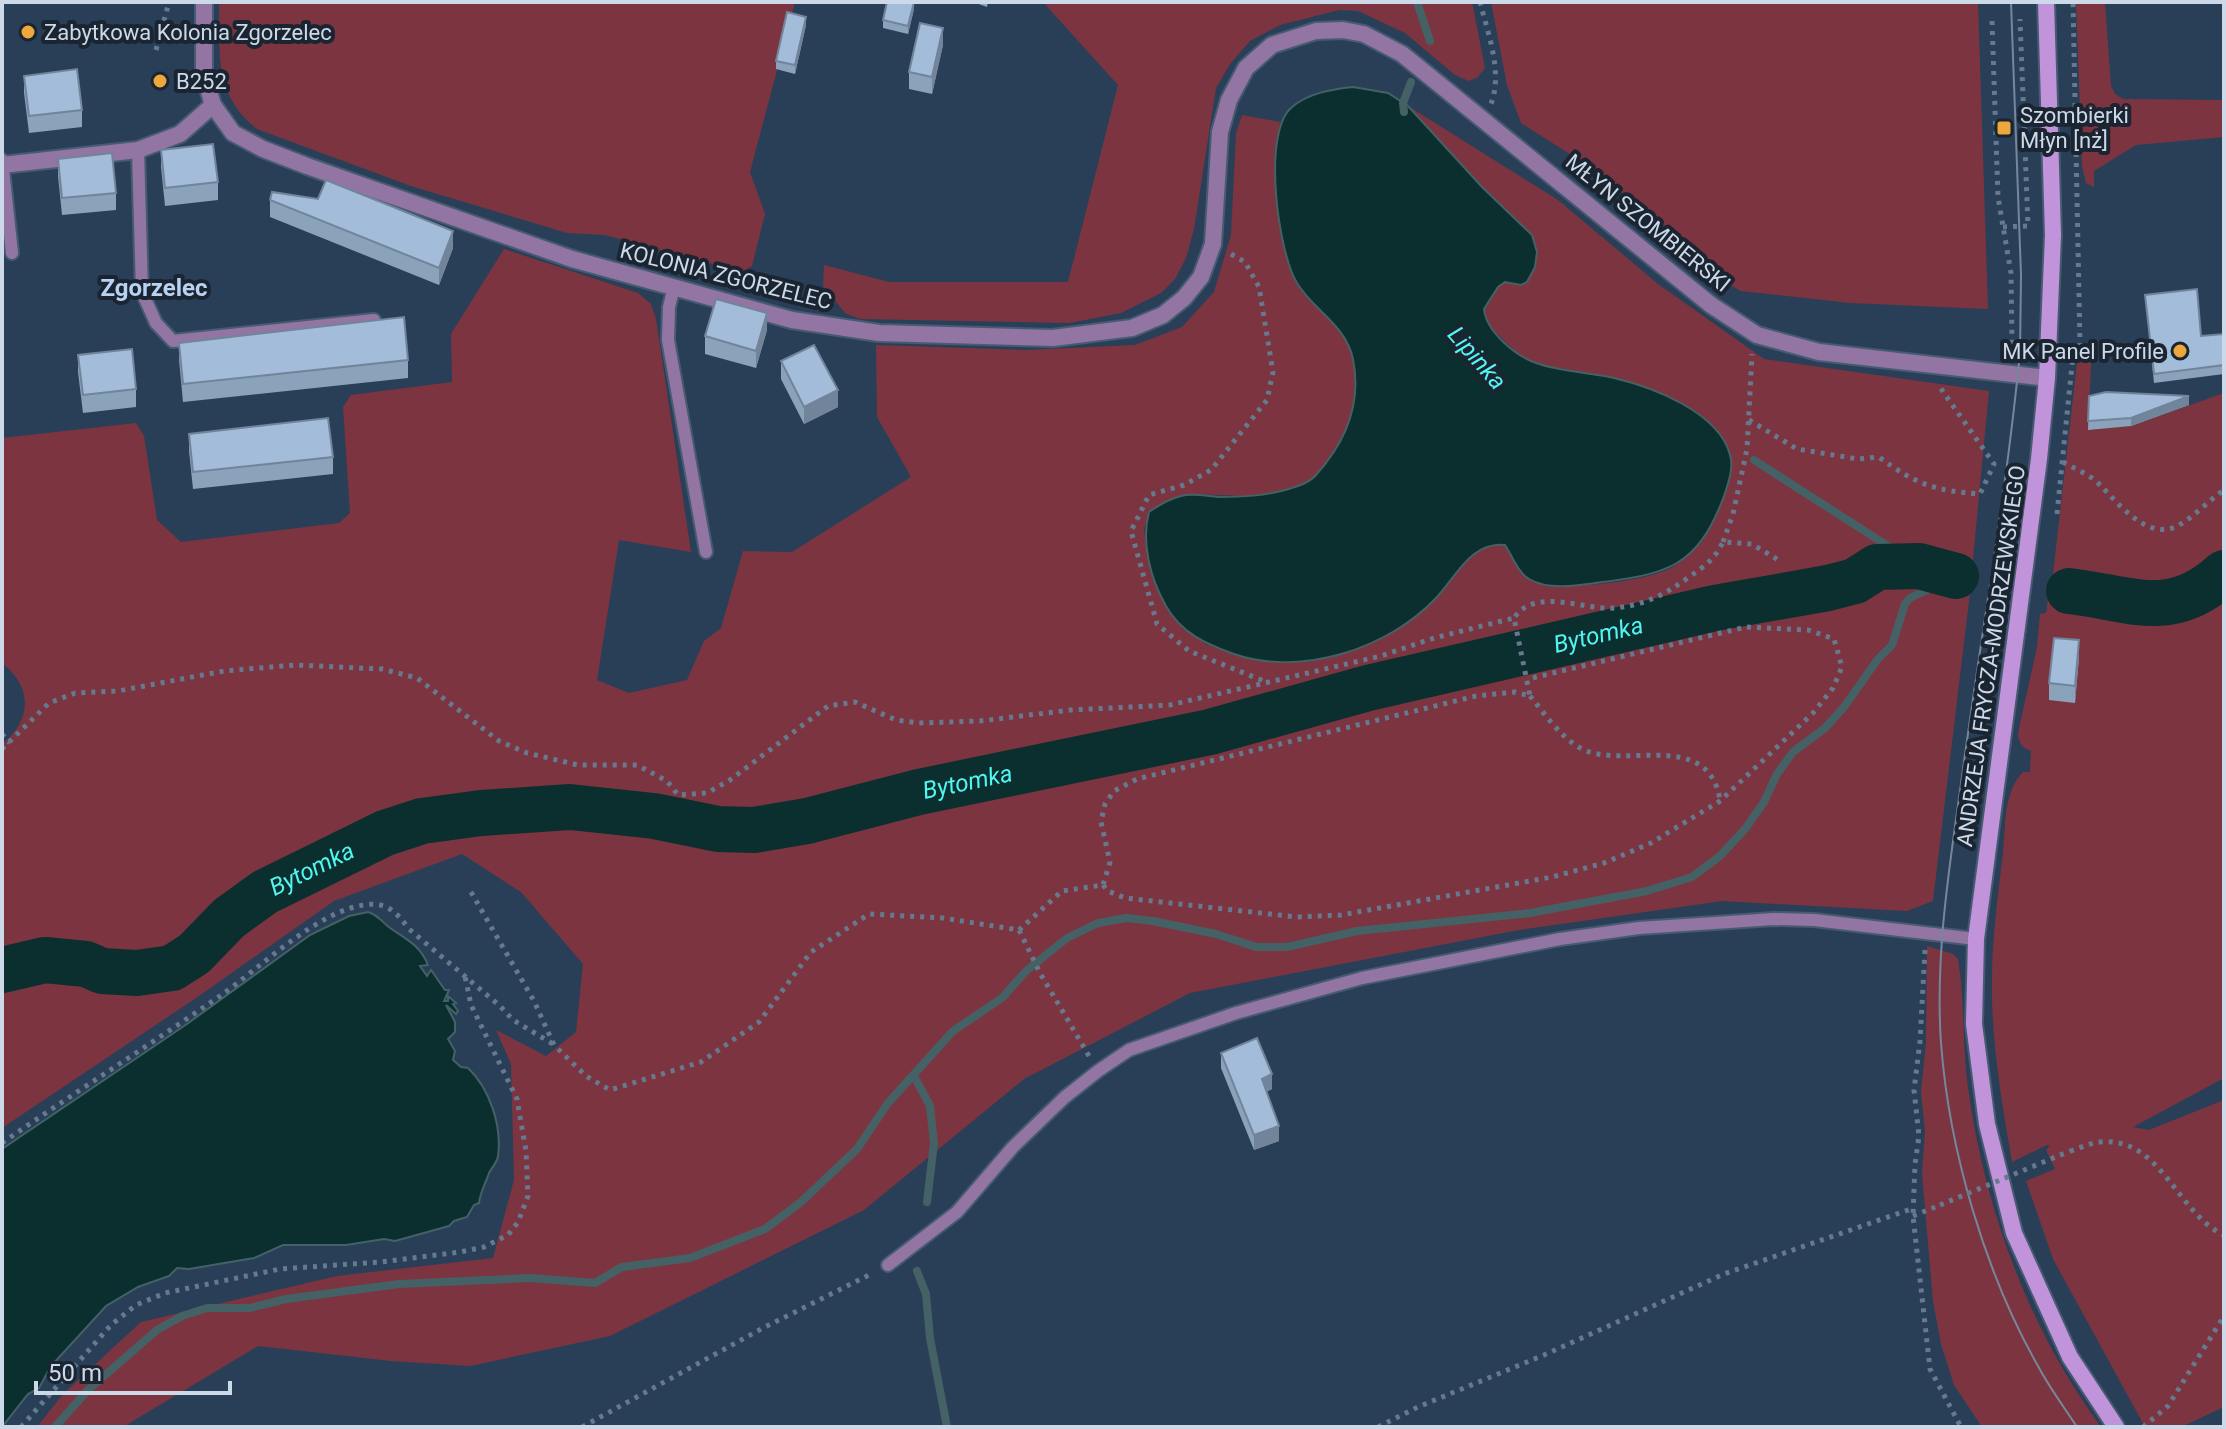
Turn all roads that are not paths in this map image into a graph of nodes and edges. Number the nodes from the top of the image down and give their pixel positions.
1 (204, 2) edge
2 (2046, 2) edge
3 (1260, 53) joint
4 (213, 105) junction
5 (138, 150) junction
6 (2, 163) edge
7 (12, 253) dead end
8 (674, 287) junction
9 (374, 320) edge
10 (2047, 378) junction
11 (706, 552) dead end
12 (1976, 939) junction
13 (888, 1265) road end
14 (2116, 1427) edge

1 - 4 street, KOLONIA ZGORZELEC
2 - 10 main road, ANDRZEJA FRYCZA-MODRZEWSKIEGO
3 - 8 street, KOLONIA ZGORZELEC
3 - 10 street, MŁYN SZOMBIERSKI
4 - 5 street
4 - 8 street, KOLONIA ZGORZELEC
5 - 6 street
5 - 9 lane
6 - 7 lane
8 - 11 lane
10 - 12 main road, ANDRZEJA FRYCZA-MODRZEWSKIEGO
12 - 13 lane
12 - 14 main road, ANDRZEJA FRYCZA-MODRZEWSKIEGO

